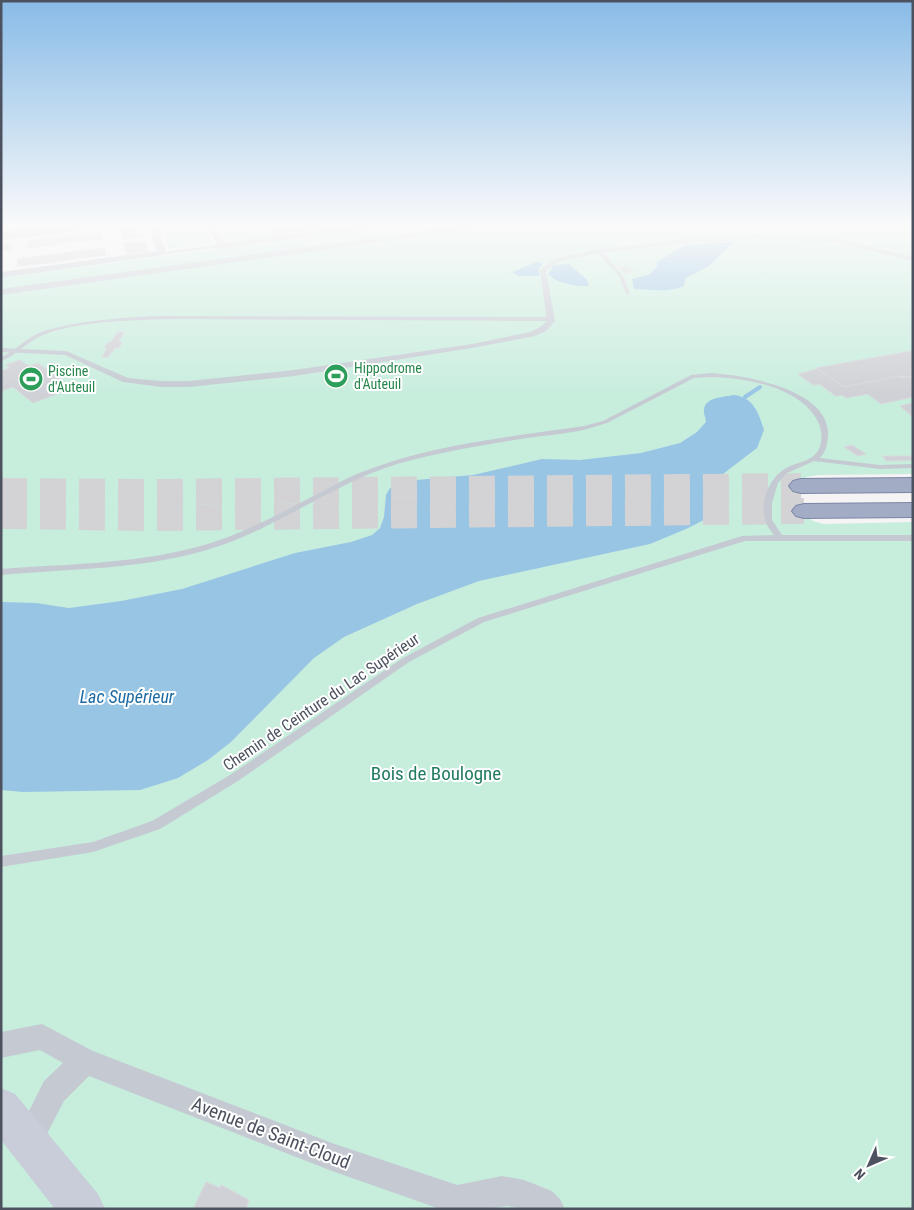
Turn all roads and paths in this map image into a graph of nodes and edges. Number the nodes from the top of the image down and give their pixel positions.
1 (70, 282) edge
2 (545, 282) edge
3 (624, 282) edge
4 (1, 292) edge
5 (628, 293) dead end
6 (551, 319) junction
7 (1, 350) edge
8 (18, 350) junction
9 (1, 359) edge
10 (813, 459) junction
11 (913, 466) edge
12 (801, 486) tunnel mouth
13 (913, 486) edge
14 (913, 510) edge
15 (804, 511) tunnel mouth
16 (779, 537) junction
17 (913, 538) edge
18 (1, 572) edge
19 (1, 862) edge
20 (1, 1046) edge
21 (85, 1061) junction
22 (1, 1108) edge
23 (28, 1141) junction
24 (462, 1205) edge
25 (83, 1209) edge
26 (550, 1209) edge

1 - 4 street
2 - 6 street
3 - 5 lane
6 - 8 lane
6 - 8 street
7 - 8 street
8 - 9 lane
10 - 11 lane
10 - 16 lane
10 - 18 lane
12 - 13 highway
14 - 15 highway
16 - 17 lane, Chemin de Ceinture du Lac Supérieur
16 - 19 lane, Chemin de Ceinture du Lac Supérieur
20 - 21 street, Avenue de Saint-Cloud
21 - 23 street
21 - 24 street, Avenue de Saint-Cloud
22 - 23 main road
23 - 25 main road
24 - 26 street, Avenue de Saint-Cloud

